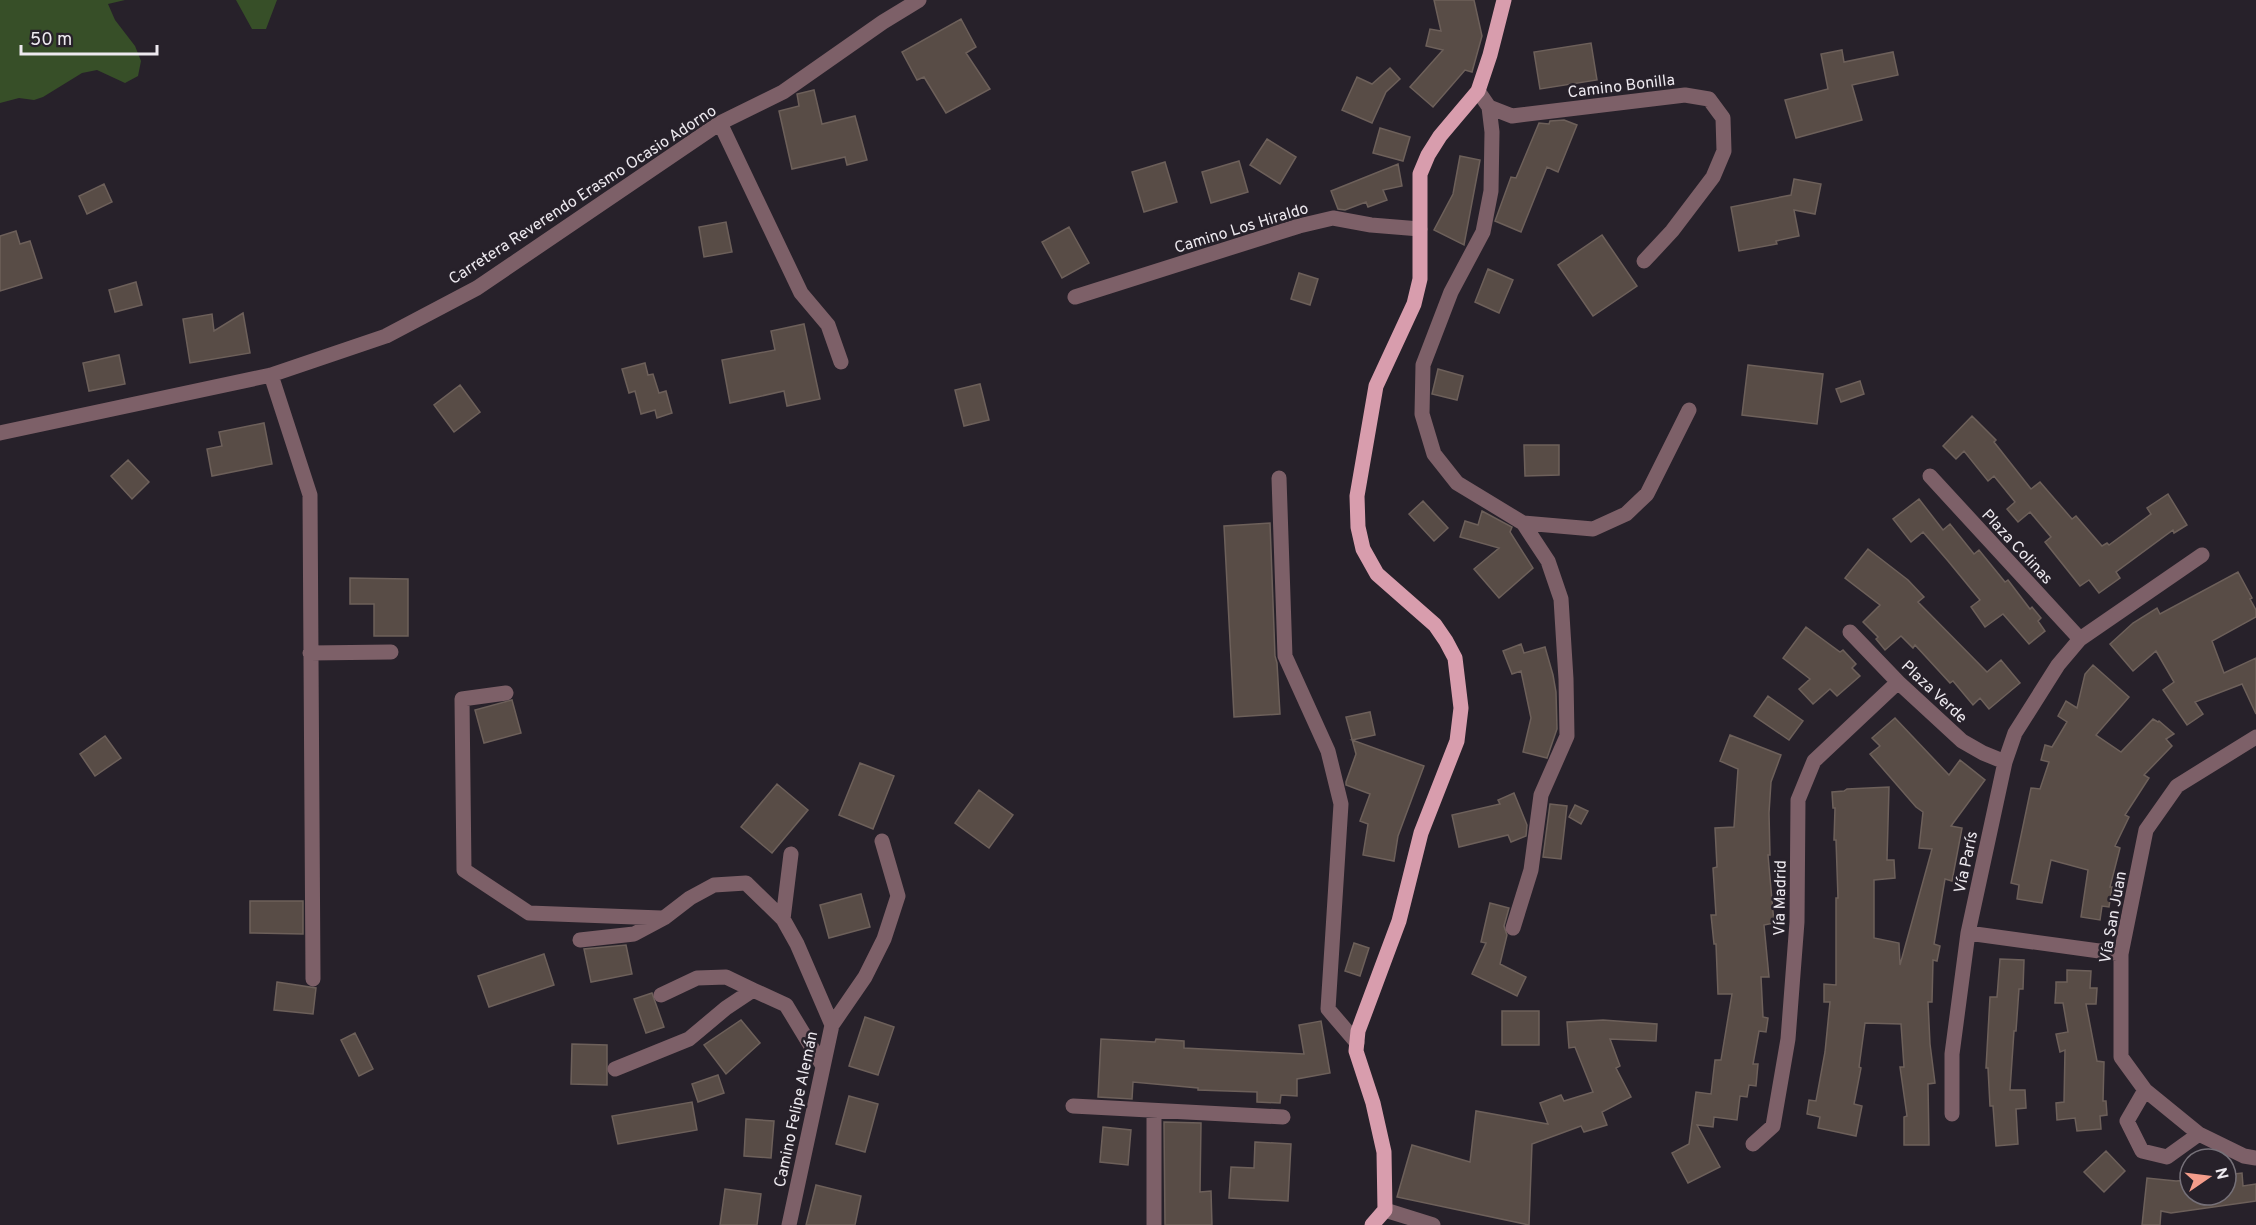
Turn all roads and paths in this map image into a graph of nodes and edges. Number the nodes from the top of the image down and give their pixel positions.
1 (919, 0) edge
2 (1504, 0) edge
3 (1478, 91) junction
4 (1489, 107) junction
5 (720, 123) junction
6 (1420, 229) junction
7 (1644, 261) dead end
8 (1075, 297) dead end
9 (842, 362) dead end
10 (271, 375) junction
11 (1689, 410) dead end
12 (0, 434) edge
13 (1930, 476) dead end
14 (1280, 478) dead end
15 (1523, 523) junction
16 (2202, 555) dead end
17 (1850, 632) dead end
18 (2080, 639) junction
19 (391, 652) dead end
20 (310, 653) junction
21 (1898, 682) junction
22 (506, 693) dead end
23 (2256, 736) edge
24 (2005, 762) junction
25 (882, 841) dead end
26 (791, 854) dead end
27 (664, 918) junction
28 (783, 919) junction
29 (1513, 928) dead end
30 (1968, 933) junction
31 (580, 940) dead end
32 (2121, 954) junction
33 (314, 979) dead end
34 (753, 990) junction
35 (662, 995) dead end
36 (832, 1025) junction
37 (1357, 1043) junction
38 (823, 1066) junction
39 (615, 1069) dead end
40 (2145, 1090) junction
41 (1073, 1106) dead end
42 (1154, 1111) junction
43 (1952, 1114) dead end
44 (1283, 1117) dead end
45 (2199, 1134) junction
46 (1753, 1144) dead end
47 (2256, 1158) edge
48 (1385, 1210) junction
49 (789, 1225) edge
50 (1154, 1225) edge
51 (1372, 1225) edge
52 (1433, 1225) edge

1 - 5 street, Carretera Reverendo Erasmo Ocasio Adorno
2 - 3 main road
3 - 4 street
3 - 6 main road
4 - 7 street, Camino Bonilla
4 - 15 street
5 - 9 street
5 - 10 street, Carretera Reverendo Erasmo Ocasio Adorno
6 - 8 street, Camino Los Hiraldo
6 - 37 main road
10 - 12 street, Carretera Reverendo Erasmo Ocasio Adorno
10 - 20 street
11 - 15 street
13 - 18 street, Plaza Colinas
14 - 37 street
15 - 29 street
16 - 18 street, Vía París
17 - 21 street, Plaza Verde
18 - 24 street, Vía París
19 - 20 street
20 - 33 street
21 - 24 street, Plaza Verde
21 - 46 street, Vía Madrid
22 - 27 street
23 - 32 street, Vía San Juan
24 - 30 street, Vía París
25 - 36 street
26 - 28 street
27 - 28 street, Camino Felipe Alemán
27 - 31 street, Camino Felipe Alemán
28 - 36 street, Camino Felipe Alemán
30 - 32 street
30 - 43 street, Vía París
32 - 40 street, Vía San Juan
34 - 35 street
34 - 38 street
34 - 39 street
36 - 38 street, Camino Felipe Alemán
37 - 48 main road
38 - 49 street, Camino Felipe Alemán
40 - 45 street, Vía San Juan
40 - 45 street
41 - 42 street
42 - 44 street
42 - 50 street
45 - 47 street, Vía San Juan
48 - 51 main road
48 - 52 street

